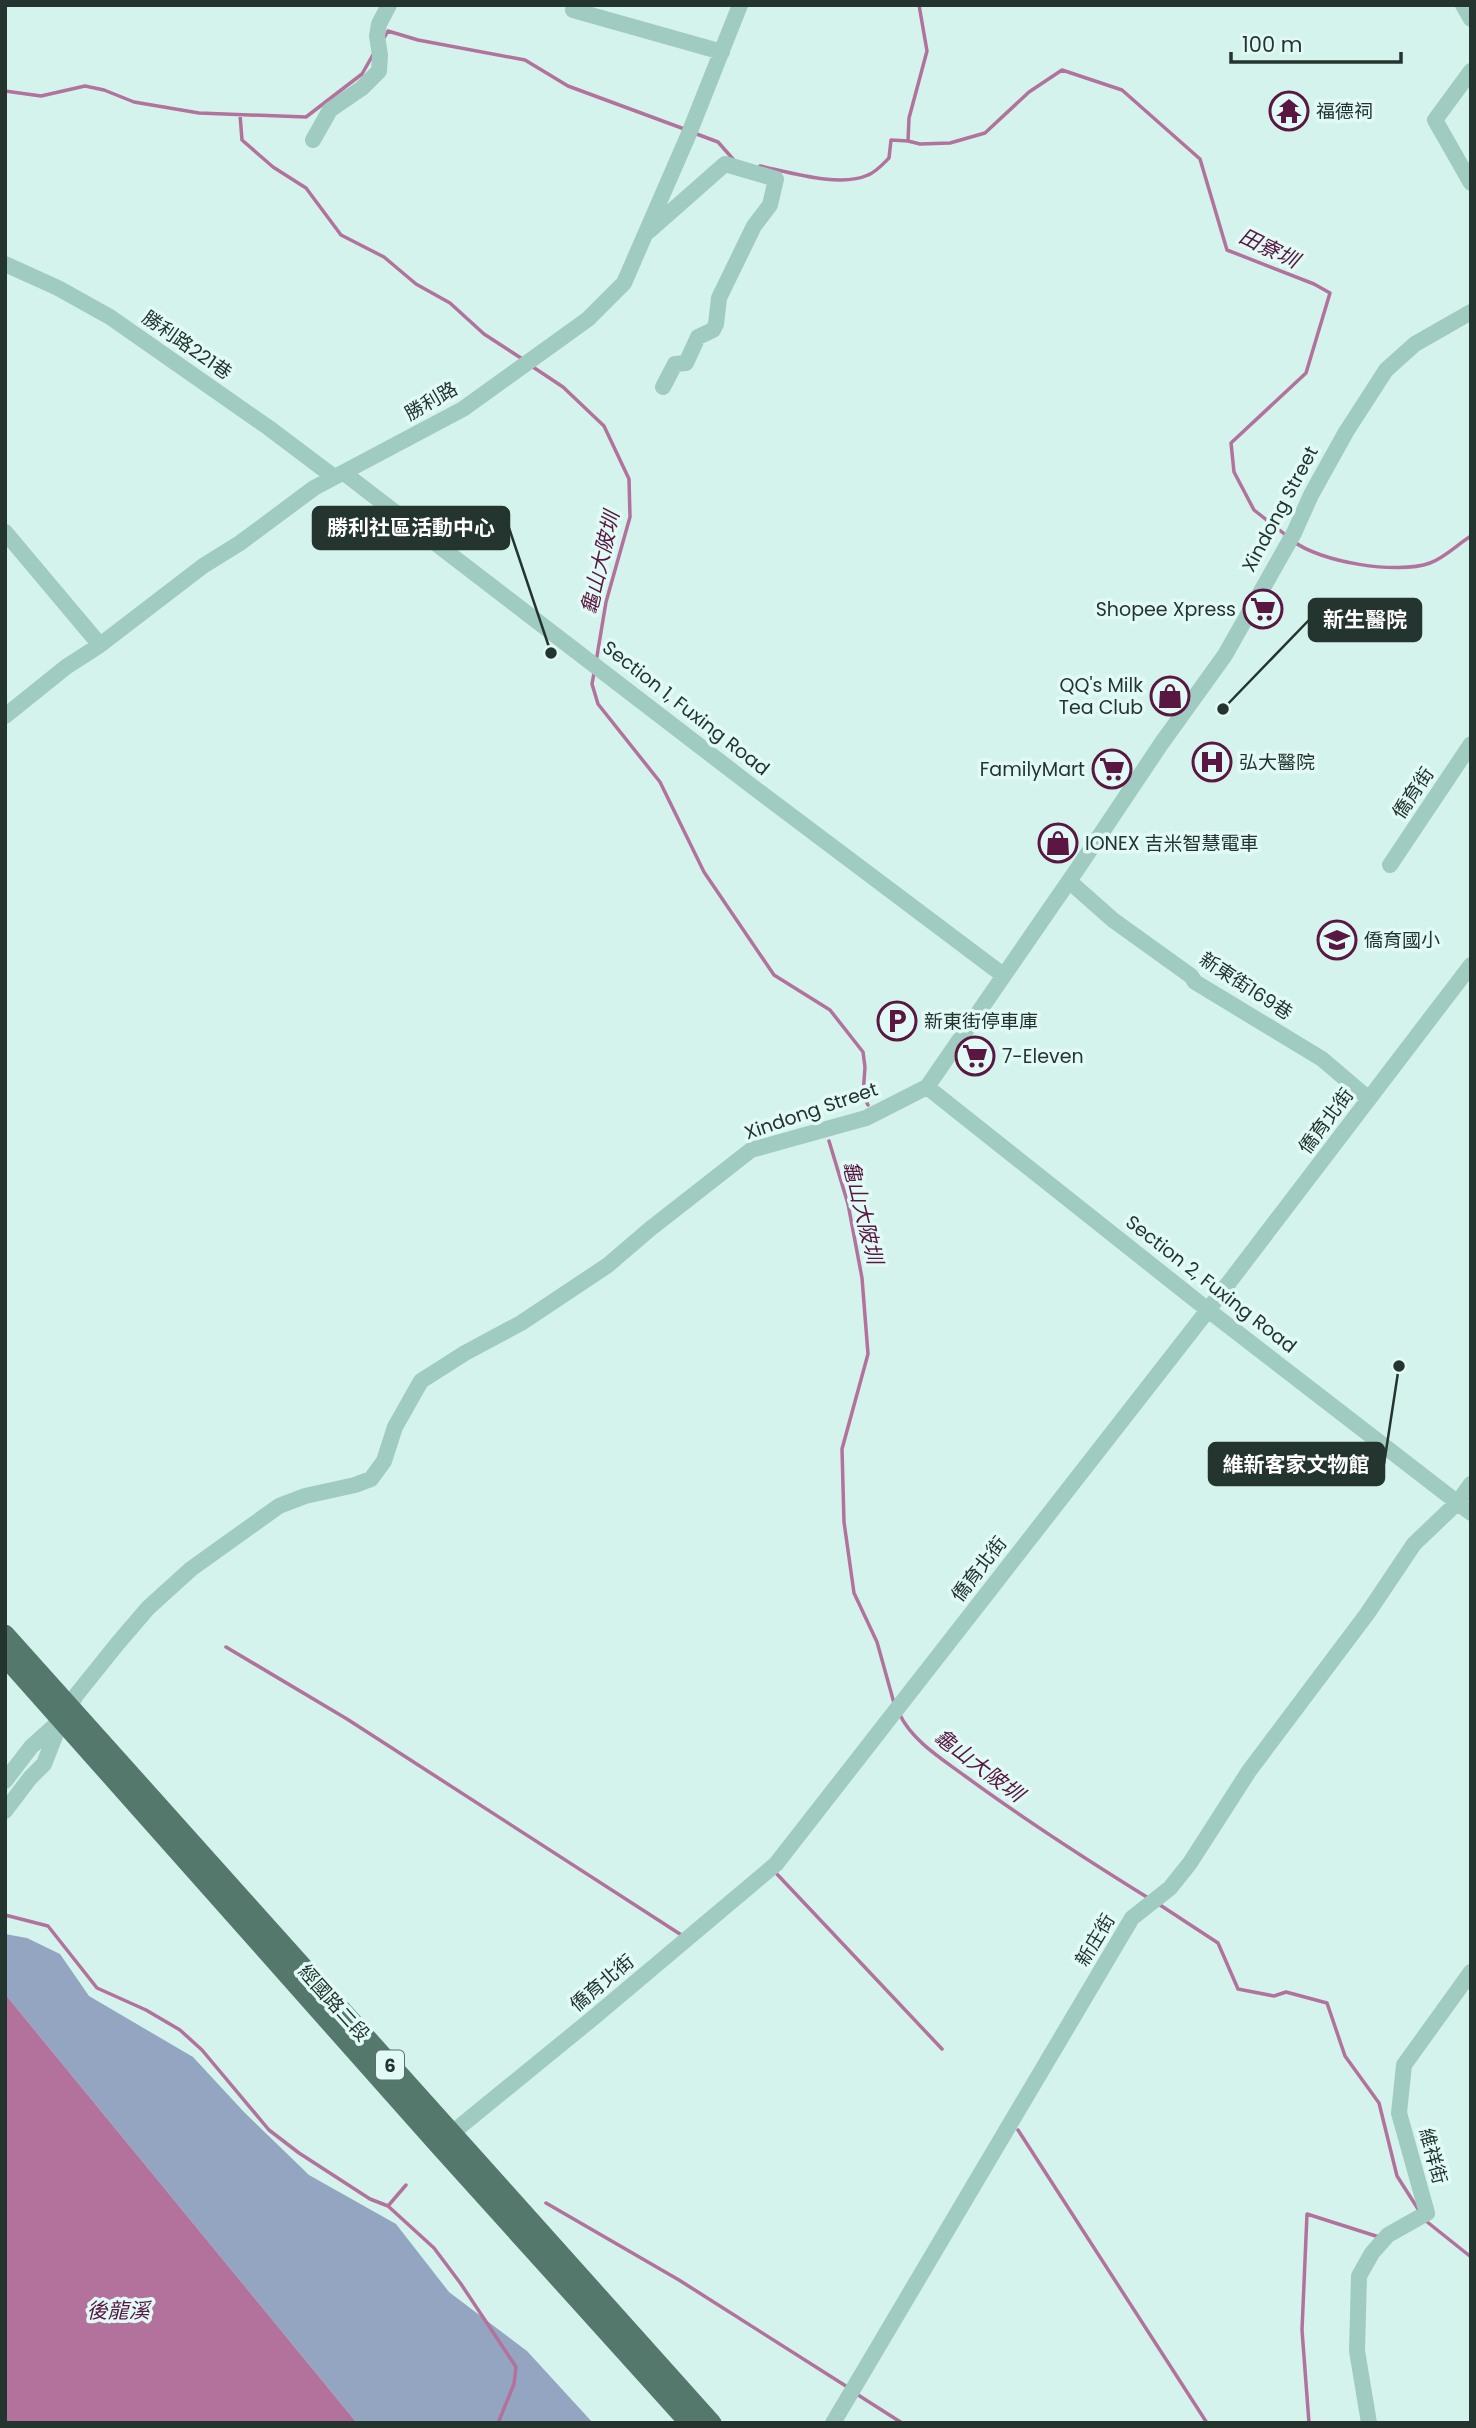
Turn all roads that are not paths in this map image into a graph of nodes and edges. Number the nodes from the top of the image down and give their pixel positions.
1 (389, 5) edge
2 (740, 5) edge
3 (1464, 5) edge
4 (573, 10) dead end
5 (1471, 19) edge
6 (722, 52) junction
7 (1471, 71) edge
8 (313, 140) dead end
9 (1471, 183) edge
10 (645, 234) junction
11 (5, 264) edge
12 (1471, 312) edge
13 (663, 387) dead end
14 (339, 475) junction
15 (5, 532) edge
16 (100, 645) junction
17 (5, 716) edge
18 (1471, 744) edge
19 (1390, 865) dead end
20 (1069, 881) junction
21 (1471, 965) edge
22 (1003, 975) junction
23 (927, 1087) junction
24 (1369, 1099) junction
25 (1208, 1310) junction
26 (1471, 1485) edge
27 (1458, 1502) junction
28 (1471, 1513) edge
29 (5, 1634) edge
30 (5, 1657) edge
31 (65, 1713) junction
32 (5, 1781) edge
33 (5, 1811) edge
34 (1471, 1972) edge
35 (452, 2133) junction
36 (689, 2423) edge
37 (712, 2423) edge
38 (832, 2423) edge
39 (1369, 2423) edge

1 - 8 street
2 - 6 street, 勝利路
3 - 5 street
4 - 6 street
6 - 10 street, 勝利路
7 - 9 street
10 - 13 street
10 - 14 street, 勝利路
11 - 14 street, 勝利路221巷
12 - 20 street, Xindong Street
14 - 16 street, 勝利路
14 - 22 street, Section 1, Fuxing Road
15 - 16 street
16 - 17 street, 勝利路
18 - 19 street, 僑育街
20 - 22 street, Xindong Street
20 - 24 street, 新東街169巷
21 - 24 street, 僑育北街
22 - 23 street, Xindong Street
23 - 25 street, Section 2, Fuxing Road
23 - 31 street, Xindong Street
24 - 25 street, 僑育北街
25 - 27 street, Section 2, Fuxing Road
25 - 35 street, 僑育北街
26 - 27 street, 新庄街
27 - 28 street, Section 2, Fuxing Road
27 - 38 street, 新庄街
29 - 31 main road, 6
30 - 31 main road, 6
31 - 32 street
31 - 33 street
31 - 35 main road, 經國路二段 / 6
31 - 36 main road, 經國路二段 / 6
34 - 39 street, 維祥街
35 - 37 main road, 經國路二段 / 6

